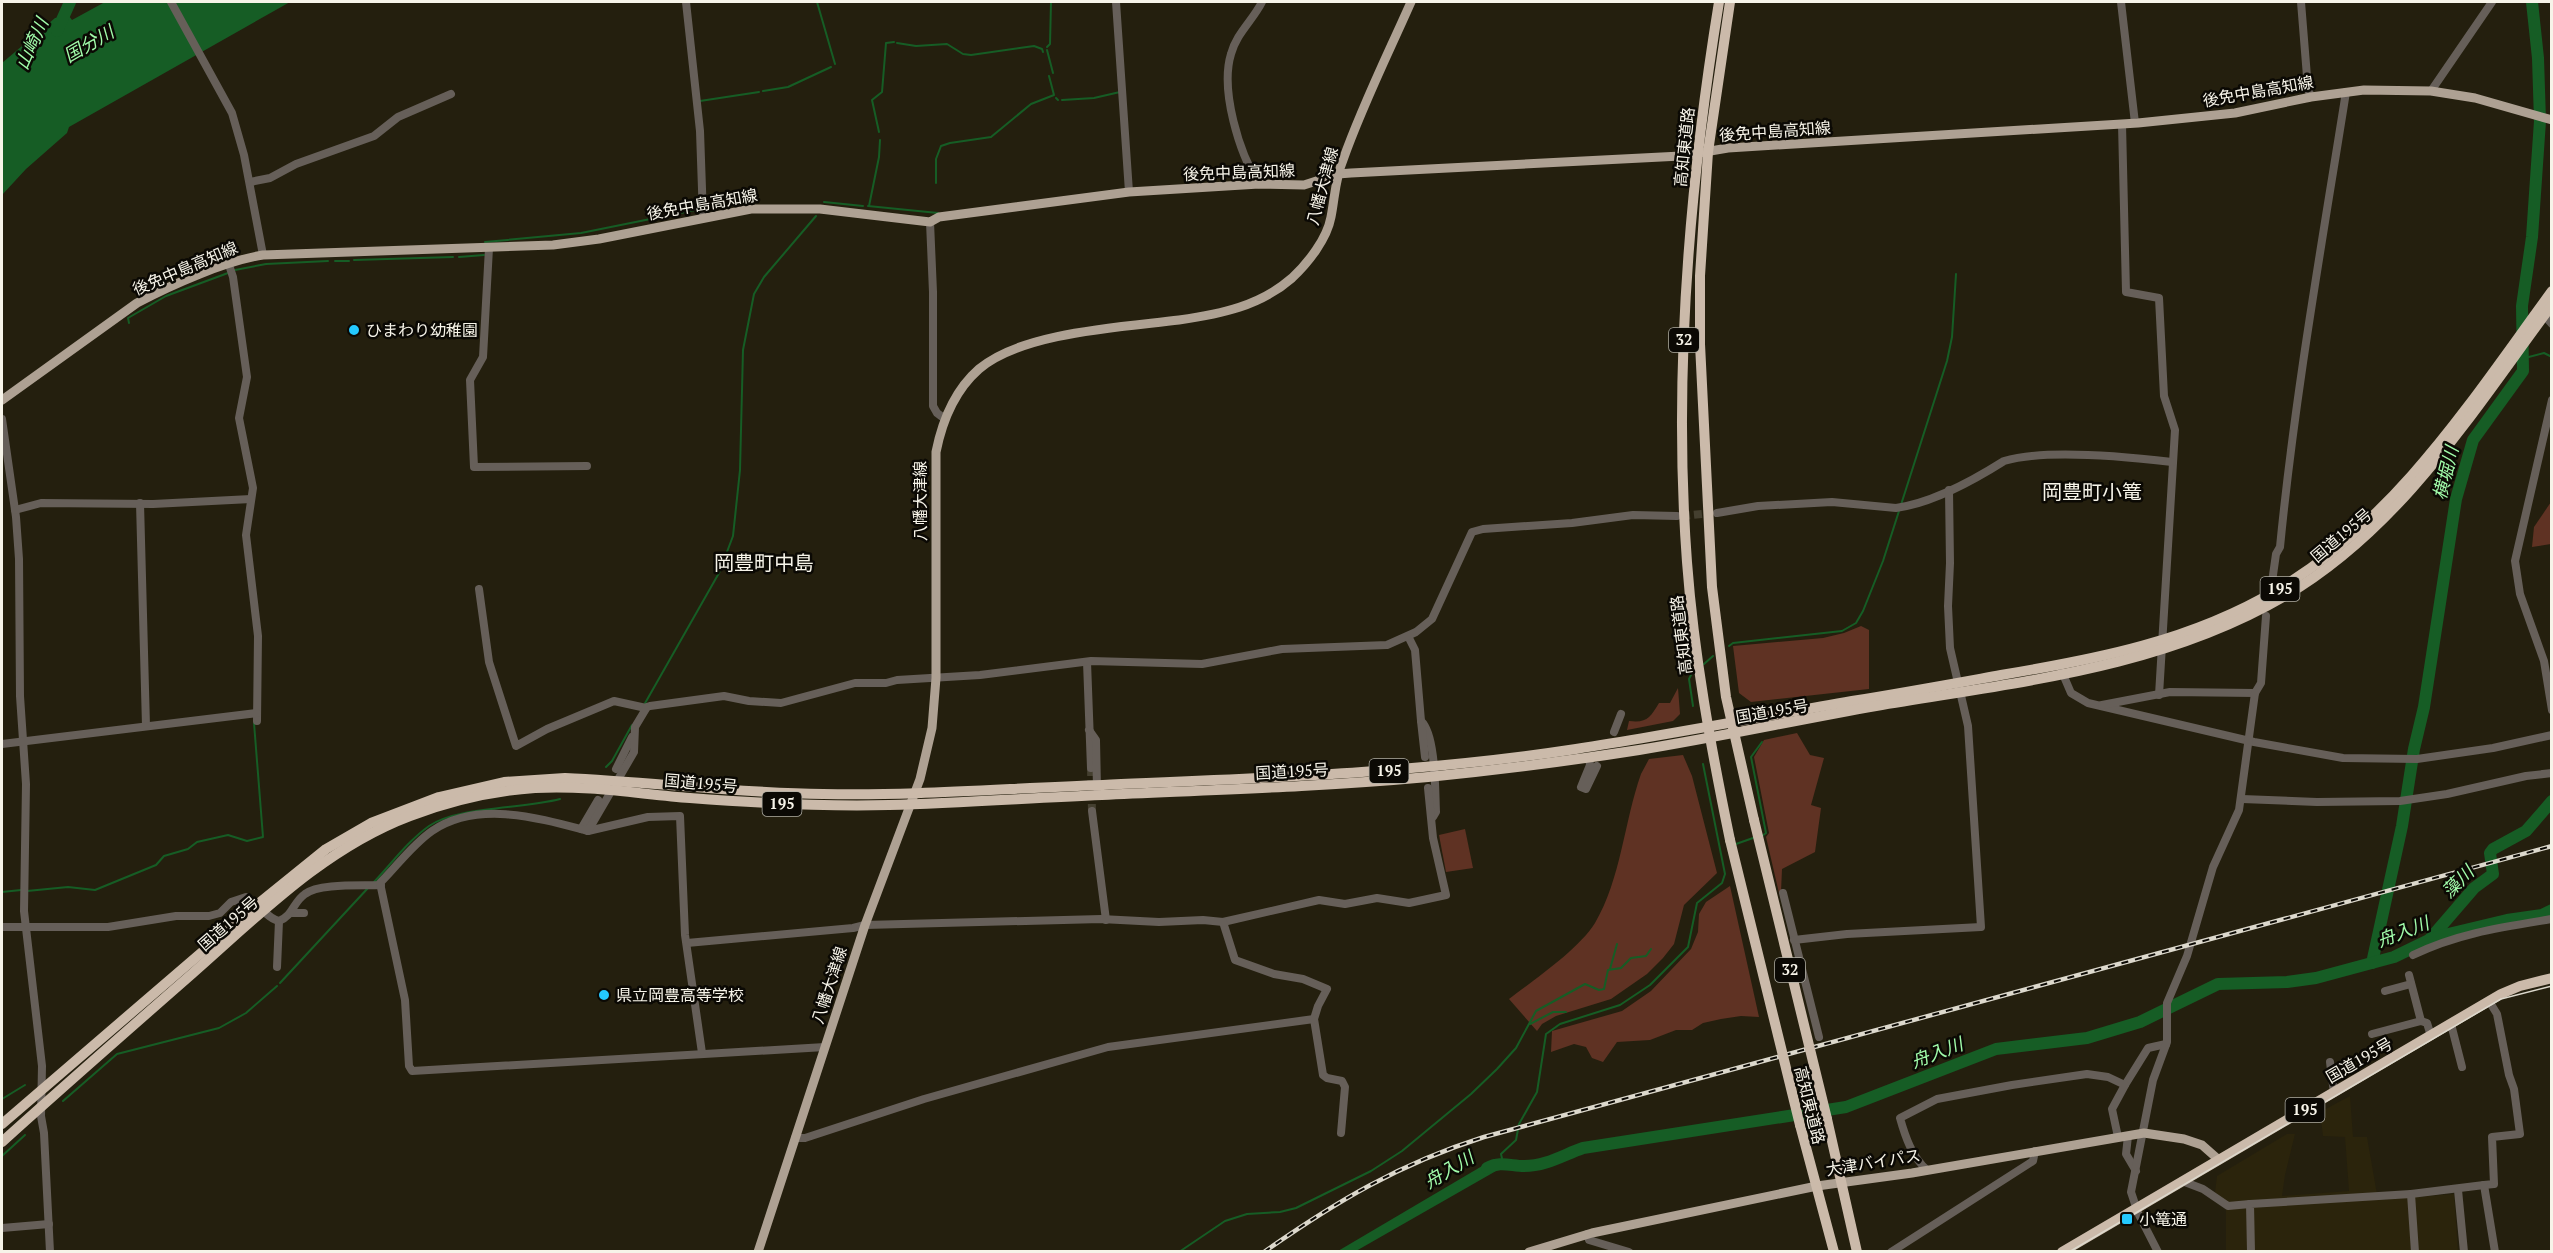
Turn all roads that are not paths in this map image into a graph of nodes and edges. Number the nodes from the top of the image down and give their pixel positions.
1 (171, 2) edge
2 (686, 2) edge
3 (1116, 2) edge
4 (1262, 2) edge
5 (1411, 2) edge
6 (1719, 2) edge
7 (1730, 2) edge
8 (2121, 2) edge
9 (2301, 2) edge
10 (2492, 2) edge
11 (2430, 91) junction
12 (2346, 92) junction
13 (451, 94) dead end
14 (2311, 97) junction
15 (2544, 118) edge
16 (2134, 123) junction
17 (2122, 124) junction
18 (1703, 153) junction
19 (1338, 174) junction
20 (250, 182) junction
21 (1259, 184) junction
22 (1129, 192) junction
23 (703, 218) junction
24 (930, 222) junction
25 (489, 248) junction
26 (263, 255) junction
27 (229, 265) junction
28 (2552, 291) edge
29 (2552, 305) edge
30 (2541, 312) junction
31 (2552, 324) edge
32 (2513, 352) junction
33 (2, 400) edge
34 (2552, 400) edge
35 (2, 419) edge
36 (945, 419) junction
37 (2172, 462) junction
38 (587, 466) dead end
39 (1949, 490) junction
40 (251, 499) junction
41 (140, 503) junction
42 (15, 510) junction
43 (1717, 513) tunnel mouth
44 (1677, 516) tunnel mouth
45 (2272, 582) dead end
46 (479, 589) dead end
47 (2266, 616) dead end
48 (1408, 636) junction
49 (2162, 646) junction
50 (1087, 662) junction
51 (2548, 663) edge
52 (2061, 670) junction
53 (936, 678) junction
54 (1953, 688) junction
55 (2255, 693) junction
56 (2159, 695) junction
57 (2097, 705) junction
58 (644, 708) junction
59 (2552, 710) edge
60 (1621, 714) dead end
61 (1421, 721) junction
62 (146, 726) junction
63 (1734, 727) junction
64 (1089, 730) junction
65 (1614, 732) dead end
66 (1709, 732) junction
67 (2552, 735) edge
68 (2249, 741) junction
69 (24, 742) junction
70 (2, 744) edge
71 (1425, 757) dead end
72 (1588, 757) junction
73 (1597, 766) dead end
74 (1090, 768) tunnel mouth
75 (1434, 771) junction
76 (2552, 773) edge
77 (615, 780) junction
78 (1428, 788) dead end
79 (1097, 790) junction
80 (914, 792) junction
81 (2242, 799) junction
82 (598, 800) dead end
83 (909, 804) junction
84 (1092, 811) tunnel mouth
85 (1432, 819) junction
86 (585, 830) junction
87 (374, 885) junction
88 (1783, 893) dead end
89 (261, 907) junction
90 (291, 913) junction
91 (304, 913) dead end
92 (2552, 919) edge
93 (1106, 920) junction
94 (279, 921) junction
95 (1223, 922) junction
96 (865, 925) junction
97 (2, 927) edge
98 (25, 927) junction
99 (1794, 940) junction
100 (687, 943) junction
101 (2413, 955) dead end
102 (277, 968) dead end
103 (2549, 977) edge
104 (2385, 991) dead end
105 (2489, 1001) junction
106 (1314, 1019) junction
107 (2421, 1021) junction
108 (2451, 1024) junction
109 (2372, 1034) dead end
110 (2431, 1036) junction
111 (1819, 1037) dead end
112 (2166, 1044) junction
113 (825, 1047) junction
114 (702, 1053) junction
115 (2330, 1062) dead end
116 (2462, 1067) dead end
117 (2125, 1085) junction
118 (40, 1089) junction
119 (2334, 1093) junction
120 (41, 1107) junction
121 (2, 1124) edge
122 (1341, 1133) dead end
123 (2144, 1133) junction
124 (2123, 1136) junction
125 (795, 1138) junction
126 (2, 1142) edge
127 (2035, 1151) junction
128 (2220, 1160) junction
129 (1927, 1170) junction
130 (2136, 1171) junction
131 (2182, 1181) junction
132 (1840, 1182) junction
133 (2484, 1185) junction
134 (1817, 1186) junction
135 (2458, 1190) junction
136 (2411, 1194) junction
137 (2250, 1204) junction
138 (2136, 1208) junction
139 (49, 1224) junction
140 (2, 1228) edge
141 (1587, 1234) junction
142 (50, 1251) edge
143 (758, 1251) edge
144 (1529, 1251) edge
145 (1629, 1251) edge
146 (1834, 1251) edge
147 (1857, 1251) edge
148 (1892, 1251) edge
149 (2062, 1251) edge
150 (2158, 1251) edge
151 (2251, 1251) edge
152 (2415, 1251) edge
153 (2464, 1251) edge
154 (2495, 1251) edge

1 - 20 street
2 - 23 street
3 - 22 street
4 - 21 street
5 - 19 main road, 八幡大津線
6 - 18 highway, 高知東道路 / 32
7 - 18 highway, 高知東道路 / 32
8 - 16 street
9 - 14 street
10 - 11 street
11 - 12 main road, 後免中島高知線
11 - 15 main road, 後免中島高知線
12 - 14 main road, 後免中島高知線
12 - 45 street
13 - 20 street
14 - 16 main road, 後免中島高知線
16 - 17 main road, 後免中島高知線
17 - 18 main road, 後免中島高知線
17 - 37 street
18 - 19 main road, 後免中島高知線
18 - 63 highway, 高知東道路 / 32
18 - 66 highway, 高知東道路 / 32
19 - 21 main road, 後免中島高知線
19 - 36 main road, 八幡大津線
20 - 26 street
21 - 22 main road, 後免中島高知線
22 - 24 main road, 後免中島高知線
23 - 24 main road, 後免中島高知線
23 - 25 main road, 後免中島高知線
24 - 36 street
25 - 26 main road, 後免中島高知線
25 - 38 street
26 - 27 main road, 後免中島高知線
27 - 33 main road, 後免中島高知線
27 - 40 street
28 - 30 highway, 国道195号 / 195
29 - 30 highway, 国道195号 / 195
30 - 31 street
30 - 32 highway, 国道195号 / 195
30 - 32 highway, 国道195号 / 195
32 - 49 highway, 国道195号 / 195
34 - 51 street
35 - 42 street
36 - 53 main road, 八幡大津線
37 - 39 street
37 - 49 street
39 - 43 street
39 - 54 street
40 - 41 street
40 - 62 street
41 - 42 street
41 - 62 street
42 - 69 street
44 - 48 street
46 - 58 street
47 - 55 street
48 - 50 street
48 - 61 street
49 - 52 highway, 国道195号 / 195
49 - 56 street
50 - 53 street
50 - 64 street
51 - 59 street
52 - 54 highway, 国道195号 / 195
52 - 57 street
53 - 58 street
53 - 80 main road, 八幡大津線
54 - 63 highway, 国道195号 / 195
54 - 99 street
55 - 56 street
55 - 68 street
56 - 57 street
57 - 68 street
58 - 77 street
60 - 65 street
61 - 71 street
61 - 75 street
62 - 69 street
63 - 66 highway, 国道195号 / 195
63 - 132 highway, 高知東道路 / 32, bridge
64 - 74 street
64 - 79 street
66 - 72 highway, 国道195号 / 195
66 - 75 highway, 国道195号 / 195
66 - 134 highway, 高知東道路 / 32, bridge
67 - 68 street
68 - 81 street
69 - 70 street
69 - 98 street
72 - 73 street
72 - 75 highway, 国道195号 / 195
75 - 79 highway, 国道195号 / 195
75 - 85 street
76 - 81 street
77 - 80 highway, 国道195号 / 195
77 - 83 highway, 国道195号 / 195
77 - 86 street
77 - 89 highway, 国道195号 / 195
78 - 85 street
79 - 80 highway, 国道195号 / 195
79 - 83 highway, 国道195号 / 195
80 - 83 main road, 八幡大津線
81 - 112 street
82 - 86 street
83 - 96 main road, 八幡大津線
84 - 93 street
85 - 95 street
86 - 87 street
86 - 100 street
87 - 90 street
87 - 114 street
88 - 99 street
89 - 94 street
89 - 98 street
89 - 118 highway, 国道195号 / 195
89 - 120 highway, 国道195号 / 195
90 - 91 street
90 - 94 street
92 - 101 street
93 - 95 street
93 - 96 street
94 - 102 street
95 - 106 street
96 - 100 street
96 - 113 main road, 八幡大津線
97 - 98 street
98 - 118 street
99 - 111 street
100 - 114 street
103 - 105 highway, 国道195号 / 195
104 - 107 street
105 - 108 highway, 国道195号 / 195
105 - 133 street
106 - 122 street
106 - 125 street
107 - 109 street
107 - 110 street
108 - 110 highway, 国道195号 / 195
108 - 116 street
110 - 119 highway, 国道195号 / 195
112 - 117 street
112 - 123 street
113 - 114 street
113 - 125 main road, 八幡大津線
115 - 119 street
117 - 124 street
117 - 129 street
118 - 120 street
118 - 121 highway, 国道195号 / 195
119 - 128 highway, 国道195号 / 195
120 - 126 highway, 国道195号 / 195
120 - 139 street
123 - 124 main road, 大津バイパス
123 - 128 main road, 大津バイパス
123 - 130 street
124 - 127 main road, 大津バイパス
124 - 130 street
125 - 143 main road, 八幡大津線
127 - 129 main road, 大津バイパス
127 - 148 street
128 - 131 highway, 国道195号 / 195
129 - 132 main road, 大津バイパス
130 - 138 street
131 - 137 street
131 - 138 highway, 国道195号 / 195
132 - 134 main road, 大津バイパス
132 - 147 highway, 高知東道路 / 32
133 - 135 street
133 - 154 street
134 - 141 main road, 大津バイパス
134 - 146 highway, 高知東道路 / 32
135 - 136 street
135 - 153 street
136 - 137 street
136 - 152 street
137 - 151 street
138 - 149 highway, 国道195号 / 195
138 - 150 street
139 - 140 street
139 - 142 street
141 - 144 main road, 大津バイパス
141 - 145 street

